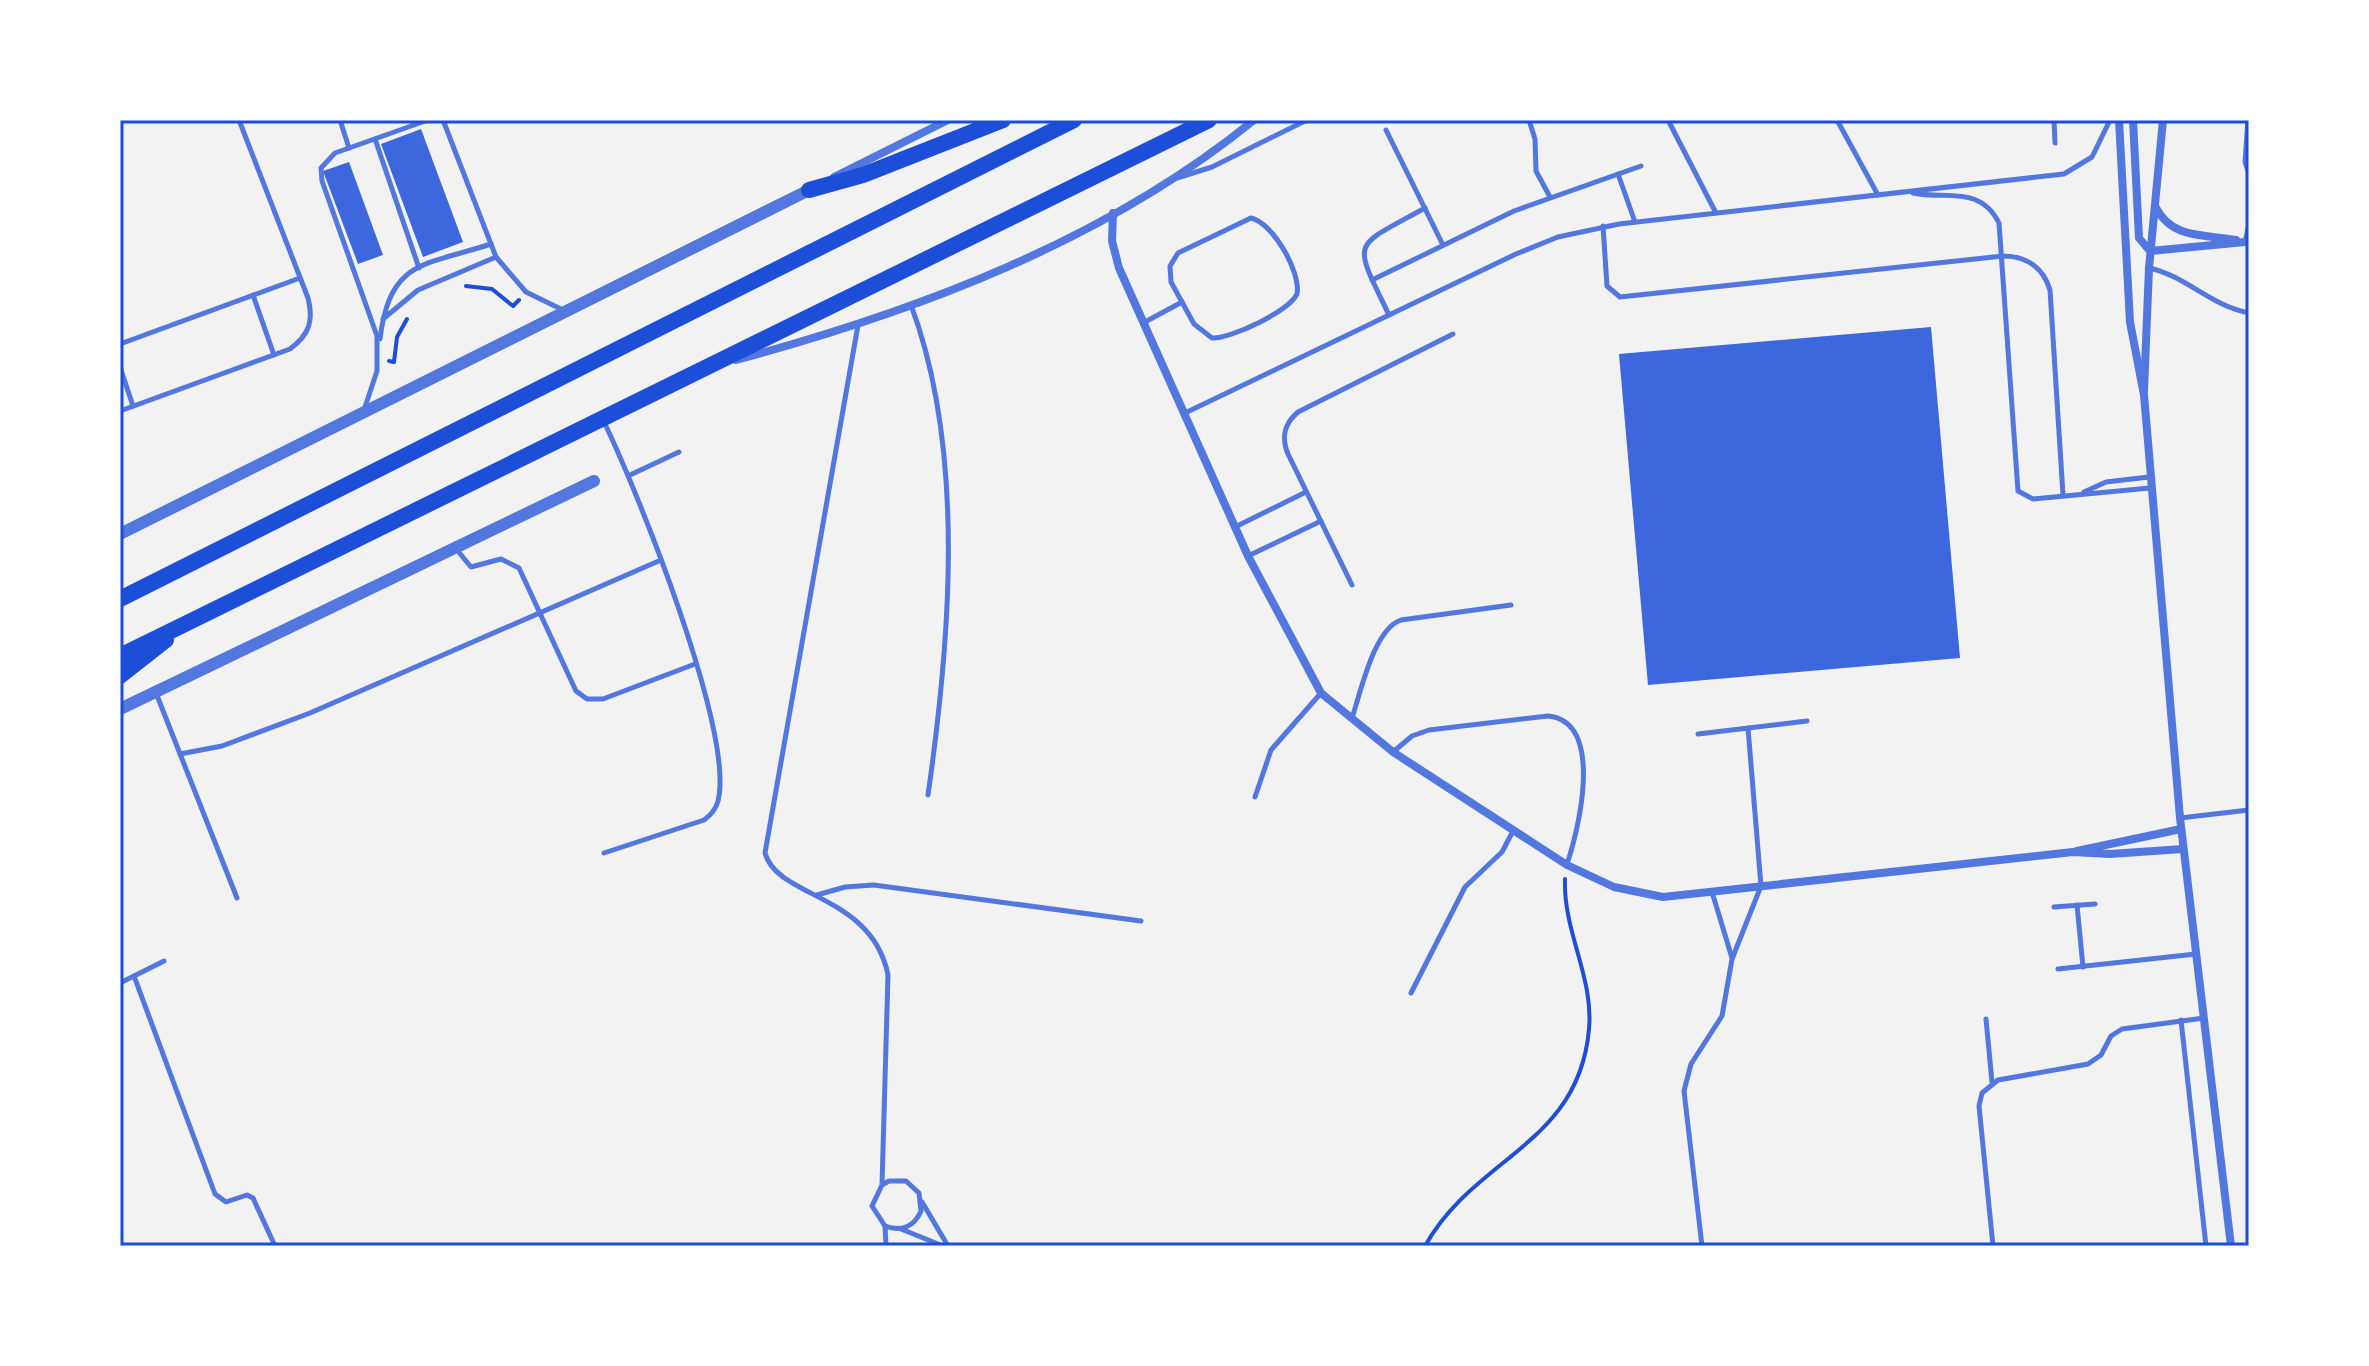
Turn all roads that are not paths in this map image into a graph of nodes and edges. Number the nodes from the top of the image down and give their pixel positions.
1 (239, 120) edge
2 (340, 120) edge
3 (428, 120) edge
4 (443, 120) edge
5 (948, 120) edge
6 (1003, 120) edge
7 (1074, 120) edge
8 (1209, 120) edge
9 (1254, 120) edge
10 (1307, 120) edge
11 (1529, 120) edge
12 (1668, 120) edge
13 (1837, 120) edge
14 (2054, 120) edge
15 (2110, 120) edge
16 (2119, 120) edge
17 (2133, 120) edge
18 (2163, 120) edge
19 (2248, 120) edge
20 (1386, 130) dead end
21 (375, 139) junction
22 (2055, 143) dead end
23 (349, 148) junction
24 (1641, 166) dead end
25 (1618, 174) junction
26 (2249, 174) edge
27 (1172, 178) junction
28 (809, 190) junction
29 (1908, 192) junction
30 (1878, 195) junction
31 (1550, 197) junction
32 (2154, 205) junction
33 (1425, 208) junction
34 (1113, 213) junction
35 (1716, 213) junction
36 (1635, 222) junction
37 (2249, 224) edge
38 (1603, 226) junction
39 (2247, 242) edge
40 (1442, 243) junction
41 (491, 244) junction
42 (2150, 251) junction
43 (2003, 256) junction
44 (496, 257) junction
45 (419, 268) junction
46 (2149, 268) junction
47 (300, 278) junction
48 (1372, 280) junction
49 (253, 295) junction
50 (1182, 302) junction
51 (910, 304) junction
52 (568, 311) junction
53 (2249, 313) edge
54 (1389, 315) junction
55 (382, 320) junction
56 (858, 322) junction
57 (1145, 322) junction
58 (1453, 334) dead end
59 (120, 344) edge
60 (379, 348) junction
61 (274, 355) junction
62 (120, 367) edge
63 (701, 369) junction
64 (2144, 395) junction
65 (133, 406) junction
66 (120, 411) edge
67 (363, 413) junction
68 (1185, 413) junction
69 (602, 418) junction
70 (679, 452) dead end
71 (630, 475) junction
72 (2149, 477) junction
73 (594, 481) dead end
74 (2150, 488) junction
75 (1306, 492) junction
76 (2083, 493) junction
77 (2063, 495) junction
78 (1321, 521) junction
79 (1234, 527) junction
80 (120, 534) edge
81 (455, 548) junction
82 (1248, 556) junction
83 (661, 560) junction
84 (1352, 585) dead end
85 (120, 599) edge
86 (1511, 605) dead end
87 (540, 612) junction
88 (180, 627) junction
89 (120, 656) edge
90 (695, 664) junction
91 (120, 676) edge
92 (156, 692) junction
93 (1321, 693) junction
94 (120, 709) edge
95 (1352, 718) junction
96 (1807, 721) dead end
97 (1748, 728) junction
98 (1698, 734) dead end
99 (1393, 752) junction
100 (180, 754) junction
101 (928, 795) dead end
102 (1255, 797) dead end
103 (2249, 810) edge
104 (2180, 818) junction
105 (2181, 829) junction
106 (1513, 830) junction
107 (2183, 849) junction
108 (2073, 852) junction
109 (604, 853) dead end
110 (1567, 865) junction
111 (1761, 886) junction
112 (1712, 892) junction
113 (817, 895) junction
114 (237, 898) dead end
115 (2095, 904) dead end
116 (2077, 905) junction
117 (2054, 907) dead end
118 (1141, 921) dead end
119 (2197, 954) junction
120 (1732, 959) junction
121 (164, 961) dead end
122 (2083, 967) junction
123 (2058, 969) dead end
124 (134, 976) junction
125 (120, 983) edge
126 (1411, 993) dead end
127 (2205, 1018) junction
128 (1986, 1019) dead end
129 (2181, 1020) junction
130 (1992, 1082) junction
131 (882, 1185) junction
132 (921, 1201) junction
133 (885, 1226) junction
134 (900, 1229) junction
135 (275, 1246) edge
136 (886, 1246) edge
137 (946, 1246) edge
138 (1702, 1246) edge
139 (1993, 1246) edge
140 (2206, 1246) edge
141 (2231, 1246) edge

1 - 47 lane
2 - 23 lane
3 - 21 lane
4 - 41 lane
5 - 28 street
6 - 28 main road
7 - 85 main road
8 - 63 main road
9 - 27 street
10 - 27 lane
11 - 31 lane
12 - 35 lane
13 - 30 lane
14 - 22 lane
15 - 29 lane
16 - 64 street
17 - 42 street
18 - 32 street
19 - 26 lane
20 - 33 lane
21 - 23 lane
21 - 45 lane
23 - 60 lane
24 - 25 lane
25 - 31 lane
25 - 36 lane
27 - 34 street
28 - 52 street
29 - 30 lane
29 - 43 lane
30 - 35 lane
31 - 40 lane
32 - 39 street
32 - 42 street
33 - 40 lane
33 - 48 lane
34 - 51 street
34 - 57 street
35 - 36 lane
36 - 38 lane
37 - 39 lane
38 - 43 lane
38 - 54 lane
39 - 42 street
40 - 48 lane
41 - 44 lane
41 - 45 lane
42 - 46 street
43 - 77 lane
43 - 77 lane
44 - 52 lane
44 - 55 lane
45 - 55 lane
46 - 53 lane
46 - 64 street
47 - 49 lane
47 - 61 lane
48 - 54 lane
49 - 59 lane
49 - 61 lane
50 - 50 lane
50 - 57 lane
51 - 56 street
51 - 101 lane
52 - 67 street
54 - 68 lane
55 - 60 lane
56 - 63 street
56 - 113 lane
57 - 68 street
58 - 75 lane
60 - 67 lane
61 - 65 lane
62 - 65 lane
63 - 69 main road
64 - 72 street
65 - 66 lane
67 - 80 street
68 - 79 street
69 - 71 lane
69 - 88 main road
70 - 71 lane
71 - 83 lane
72 - 74 street
72 - 76 lane
73 - 81 street
74 - 76 lane
74 - 104 street
75 - 78 lane
75 - 79 lane
76 - 77 lane
78 - 82 lane
78 - 84 lane
79 - 82 street
81 - 87 lane
81 - 92 street
82 - 93 street
83 - 87 lane
83 - 90 lane
86 - 95 lane
87 - 90 lane
87 - 100 lane
88 - 89 main road
88 - 91 main road
90 - 109 lane
92 - 94 street
92 - 100 lane
93 - 95 street
93 - 102 lane
95 - 99 street
96 - 97 lane
97 - 98 lane
97 - 111 lane
99 - 106 street
99 - 110 lane
100 - 114 lane
103 - 104 lane
104 - 105 street
105 - 107 street
105 - 108 street
106 - 110 street
106 - 126 lane
107 - 108 street
107 - 119 street
108 - 111 street
110 - 112 street
111 - 112 street
111 - 120 lane
112 - 120 lane
113 - 118 lane
113 - 131 lane
115 - 116 lane
116 - 117 lane
116 - 122 lane
119 - 122 lane
119 - 127 street
120 - 138 lane
121 - 124 lane
122 - 123 lane
124 - 125 lane
124 - 135 lane
127 - 129 lane
127 - 141 street
128 - 130 lane
129 - 130 lane
129 - 140 lane
130 - 139 lane
131 - 132 lane
131 - 133 lane
132 - 134 lane
132 - 137 lane
133 - 134 lane
133 - 136 lane
134 - 137 lane

